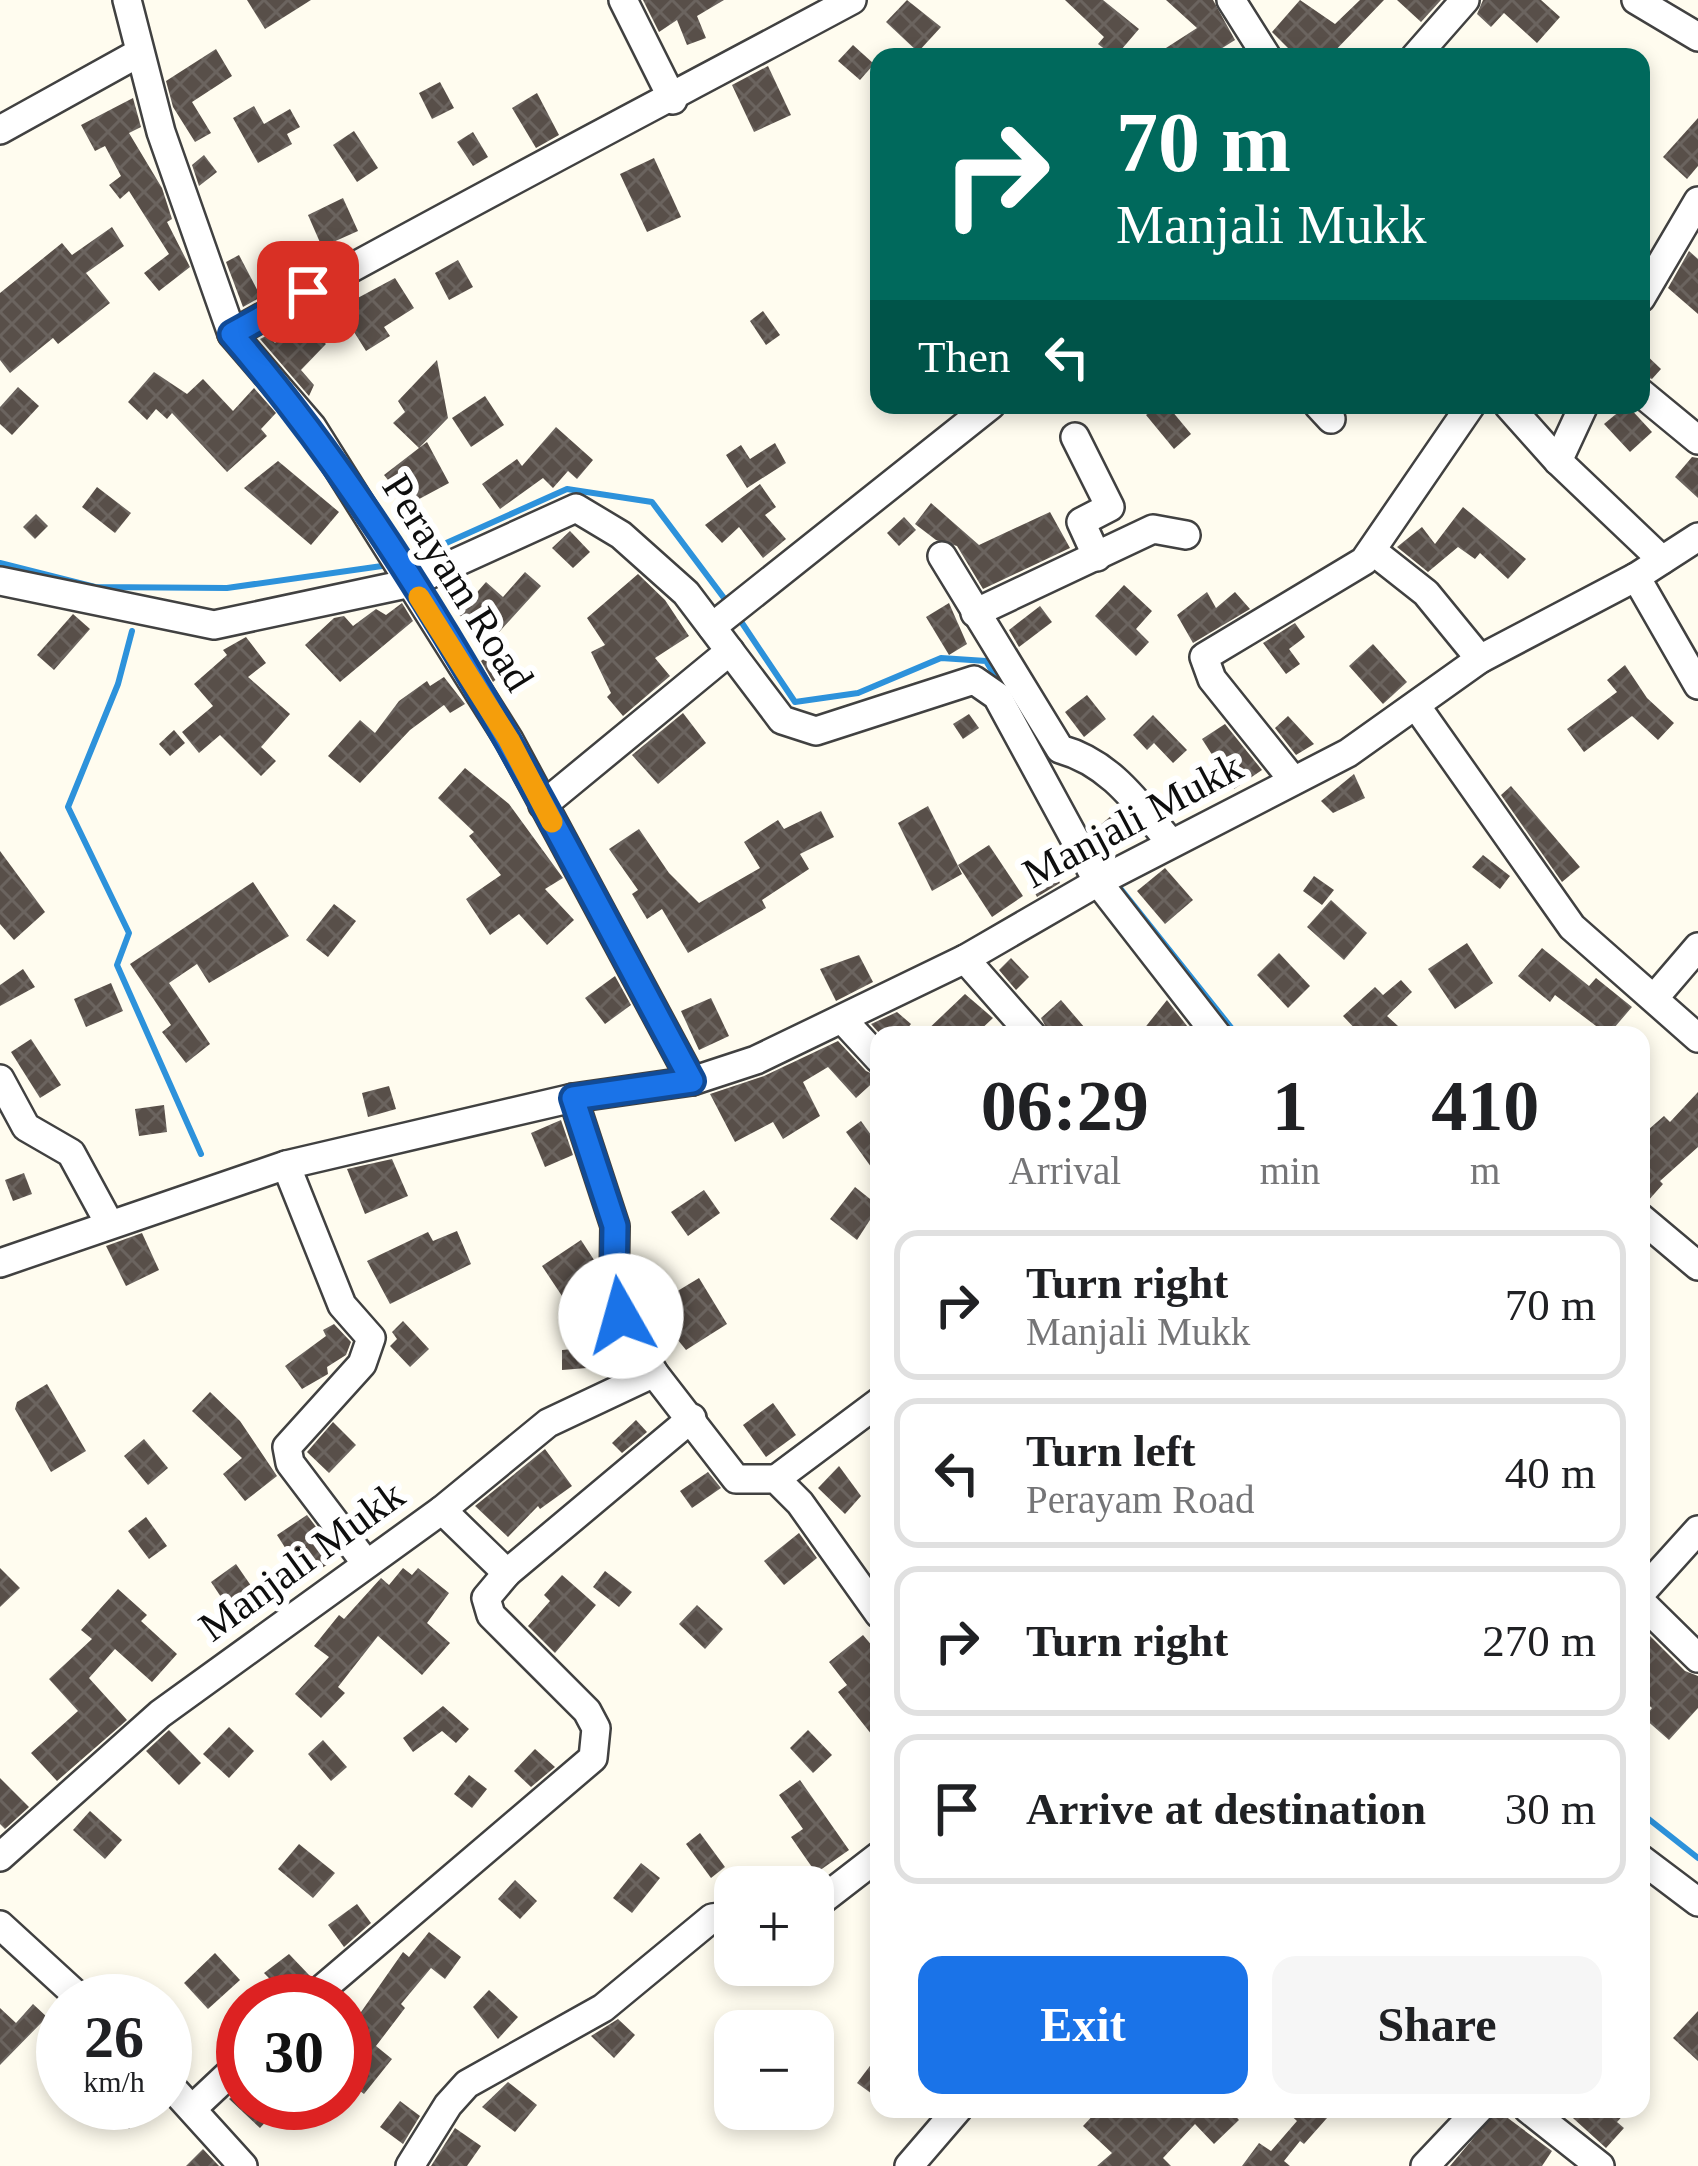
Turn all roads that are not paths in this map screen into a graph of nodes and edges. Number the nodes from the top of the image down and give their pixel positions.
1 (127, 0) edge
2 (623, 0) edge
3 (852, 0) edge
4 (1231, 0) edge
5 (1465, 0) edge
6 (1636, 0) edge
7 (1698, 37) edge
8 (1262, 48) edge
9 (1423, 48) edge
10 (136, 54) junction
11 (673, 100) junction
12 (0, 130) edge
13 (1698, 201) edge
14 (1689, 236) edge
15 (1650, 286) edge
16 (232, 334) junction
17 (1650, 400) edge
18 (980, 414) edge
19 (1466, 414) edge
20 (1516, 414) edge
21 (1580, 414) edge
22 (1075, 437) dead end
23 (1698, 440) edge
24 (1558, 461) junction
25 (1186, 536) dead end
26 (1698, 537) edge
27 (1374, 552) junction
28 (942, 556) dead end
29 (1097, 557) junction
30 (1661, 560) junction
31 (1636, 578) junction
32 (0, 581) edge
33 (411, 584) junction
34 (975, 613) junction
35 (712, 627) junction
36 (730, 651) junction
37 (1480, 658) junction
38 (1698, 686) edge
39 (1417, 706) junction
40 (1293, 780) junction
41 (543, 805) junction
42 (1171, 843) junction
43 (1098, 882) junction
44 (1698, 947) edge
45 (965, 959) junction
46 (1656, 996) junction
47 (843, 1020) junction
48 (1024, 1026) edge
49 (1210, 1026) edge
50 (1698, 1038) edge
51 (870, 1049) edge
52 (0, 1079) edge
53 (692, 1081) junction
54 (573, 1098) junction
55 (286, 1165) junction
56 (109, 1223) junction
57 (1650, 1225) edge
58 (0, 1263) edge
59 (1698, 1265) edge
60 (654, 1373) junction
61 (870, 1409) edge
62 (692, 1418) junction
63 (776, 1479) junction
64 (442, 1510) junction
65 (1698, 1530) edge
66 (365, 1562) junction
67 (507, 1573) junction
68 (1650, 1580) edge
69 (1650, 1594) edge
70 (870, 1601) edge
71 (1698, 1658) edge
72 (0, 1857) edge
73 (870, 1863) edge
74 (1650, 1866) edge
75 (834, 1891) edge
76 (1698, 1902) edge
77 (714, 1918) edge
78 (5, 1940) edge
79 (48, 1974) edge
80 (340, 1974) edge
81 (216, 2087) edge
82 (193, 2108) joint
83 (950, 2118) edge
84 (1470, 2118) edge
85 (1539, 2118) edge
86 (242, 2166) edge
87 (410, 2166) edge
88 (909, 2166) edge
89 (1425, 2166) edge
90 (1600, 2166) edge

1 - 10 street
2 - 11 street
3 - 11 street
4 - 8 street
5 - 9 street
6 - 7 street
10 - 12 street
10 - 16 street
11 - 16 street
13 - 14 street
14 - 15 street
16 - 33 street, Perayam Road
17 - 23 street
18 - 35 street
19 - 27 street
20 - 24 street
21 - 24 street
22 - 29 street
24 - 30 street
25 - 29 street
26 - 30 street, Manjali Mukk
27 - 37 street
27 - 40 street
28 - 34 street
29 - 34 street
30 - 31 street, Manjali Mukk
31 - 37 street, Manjali Mukk
31 - 38 street
32 - 33 street
33 - 35 street
33 - 41 street, Perayam Road
34 - 42 street
35 - 36 street
36 - 41 street
36 - 43 street
37 - 39 street, Manjali Mukk
39 - 40 street, Manjali Mukk
39 - 46 street
40 - 42 street, Manjali Mukk
41 - 53 street, Perayam Road
42 - 43 street, Manjali Mukk
43 - 45 street, Manjali Mukk
43 - 49 street
44 - 46 street
45 - 47 street, Manjali Mukk
45 - 48 street
46 - 50 street
47 - 51 street
47 - 53 street, Manjali Mukk
52 - 56 street
53 - 54 street, Manjali Mukk
54 - 55 street, Manjali Mukk
54 - 60 street
55 - 56 street, Manjali Mukk
55 - 66 street
56 - 58 street, Manjali Mukk
57 - 59 street
60 - 62 street
60 - 64 street
61 - 63 street
62 - 63 street
62 - 67 street
63 - 70 street
64 - 66 street, Manjali Mukk
64 - 67 street, Manjali Mukk
65 - 68 street
66 - 72 street, Manjali Mukk
67 - 80 street
69 - 71 street
73 - 75 street
74 - 76 street
77 - 87 street
78 - 79 street
81 - 82 street
82 - 86 street
83 - 88 street
84 - 89 street
85 - 90 street

